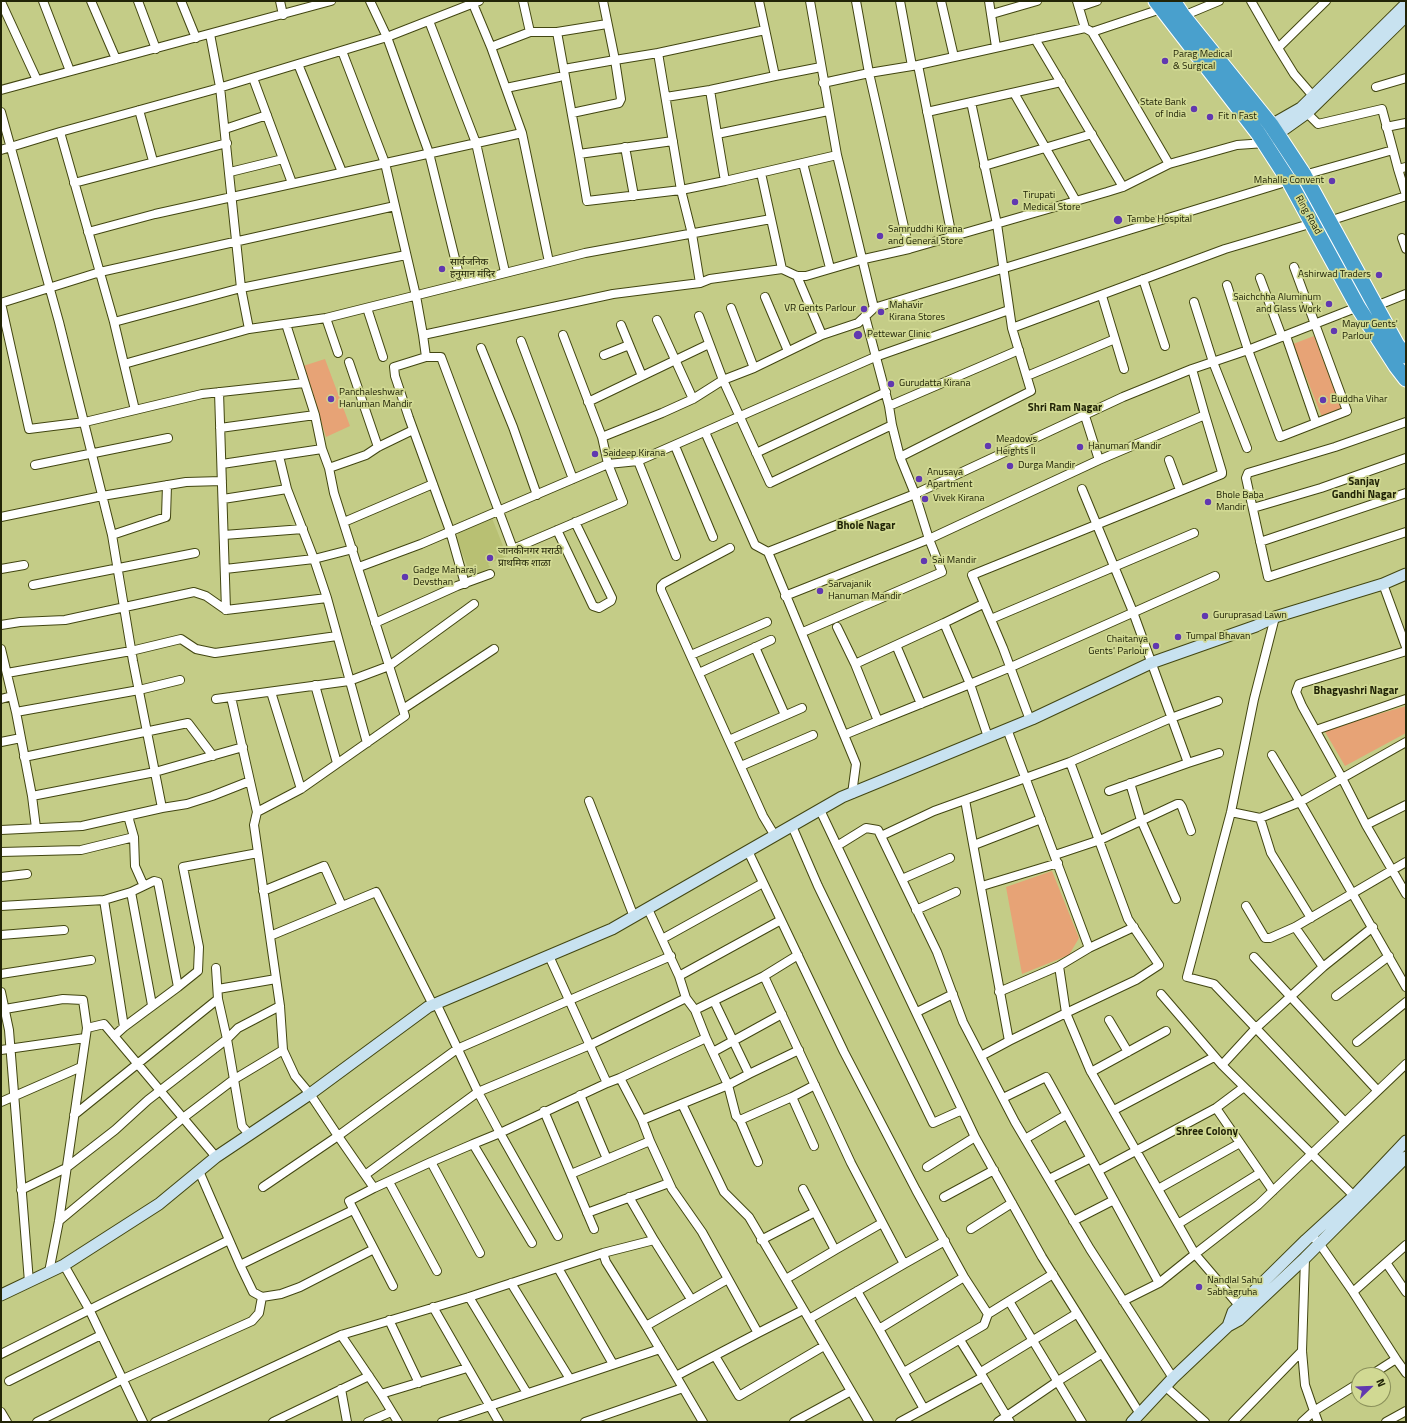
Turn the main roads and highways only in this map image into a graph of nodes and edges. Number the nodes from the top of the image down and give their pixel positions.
1 (1163, 4) edge
2 (1406, 356) edge
3 (1406, 379) edge

1 - 2 highway, Ring Road
1 - 3 highway, Ring Road

